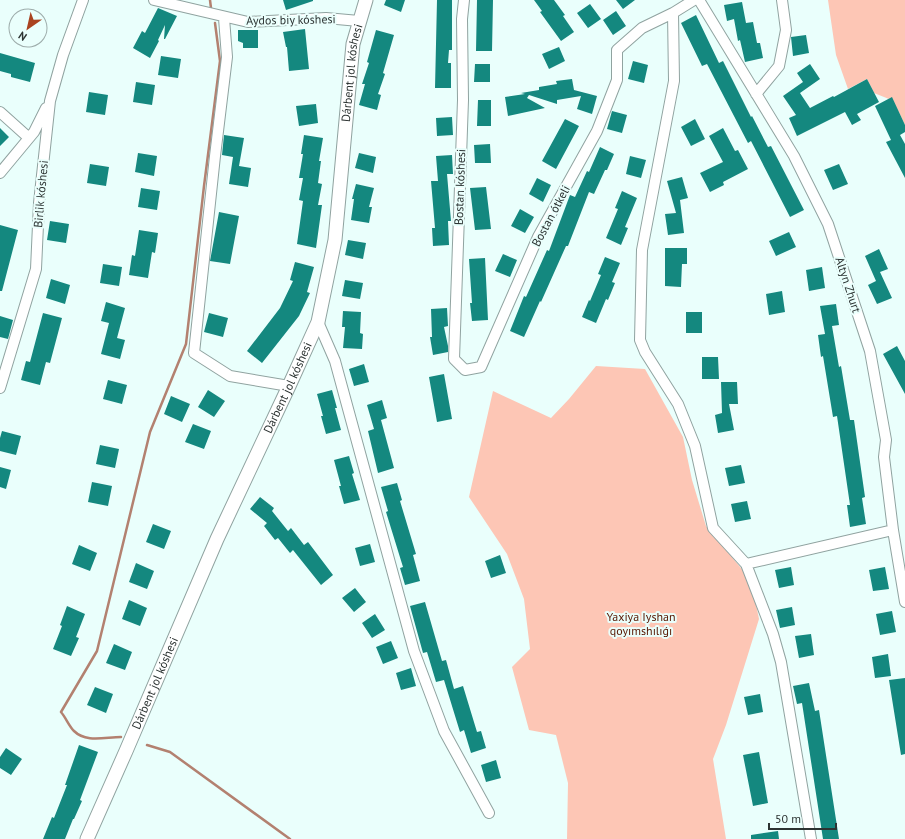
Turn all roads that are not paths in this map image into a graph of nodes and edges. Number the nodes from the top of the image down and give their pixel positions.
1 (83, 0) edge
2 (154, 0) edge
3 (366, 0) edge
4 (464, 0) edge
5 (694, 0) edge
6 (699, 0) edge
7 (782, 0) edge
8 (673, 13) junction
9 (224, 18) junction
10 (359, 21) junction
11 (756, 94) junction
12 (50, 101) junction
13 (0, 112) edge
14 (29, 138) junction
15 (0, 173) edge
16 (318, 322) junction
17 (465, 370) joint
18 (289, 386) junction
19 (0, 388) edge
20 (893, 530) junction
21 (746, 564) junction
22 (905, 602) edge
23 (489, 813) dead end
24 (87, 839) edge
25 (811, 839) edge

1 - 12 street, Birlik kóshesi
2 - 9 street, Aydos biy kóshesi
3 - 10 main road, Dárbent jol kóshesi
4 - 17 street, Bostan kóshesi
5 - 8 street
6 - 11 street, Altyn Zhurt
7 - 11 street
8 - 17 street, Bostan ótkeli
8 - 21 street
9 - 10 street, Aydos biy kóshesi
9 - 18 street
10 - 16 main road, Dárbent jol kóshesi
11 - 20 street, Altyn Zhurt
12 - 14 street
12 - 19 street, Birlik kóshesi
13 - 14 street
14 - 15 street
16 - 18 main road, Dárbent jol kóshesi
16 - 23 street
18 - 24 main road, Dárbent jol kóshesi
20 - 21 street
20 - 22 street, Altyn Zhurt
21 - 25 street

